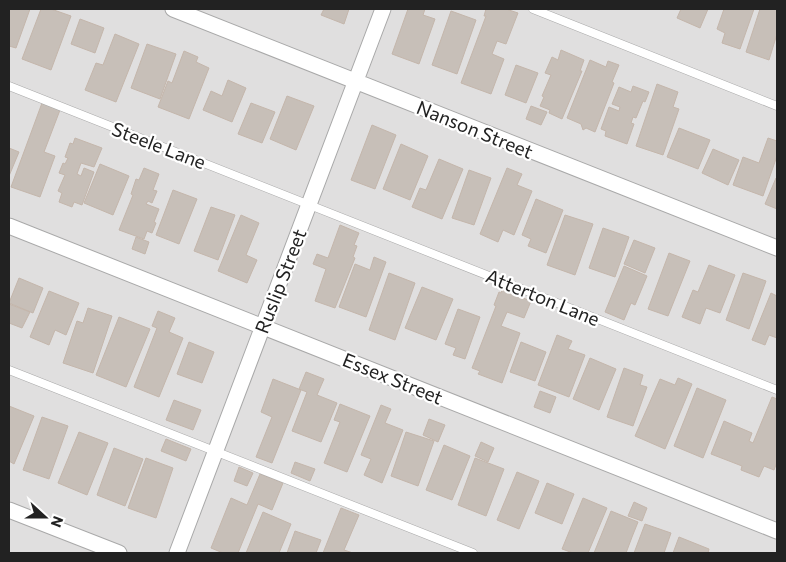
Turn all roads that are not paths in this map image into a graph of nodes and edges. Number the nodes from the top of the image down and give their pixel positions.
1 (173, 9) edge
2 (383, 9) edge
3 (532, 9) edge
4 (356, 82) junction
5 (9, 86) edge
6 (777, 106) edge
7 (309, 204) junction
8 (9, 226) edge
9 (777, 248) edge
10 (262, 326) junction
11 (9, 370) edge
12 (777, 390) edge
13 (215, 451) junction
14 (9, 510) edge
15 (777, 531) edge
16 (119, 553) edge
17 (177, 553) edge
18 (473, 553) edge

1 - 4 street, Nanson Street
2 - 4 street, Ruslip Street
3 - 6 lane
4 - 7 street, Ruslip Street
4 - 9 street, Nanson Street
5 - 7 lane, Steele Lane
7 - 10 street, Ruslip Street
7 - 12 lane, Atterton Lane
8 - 10 street, Essex Street
10 - 13 street, Ruslip Street
10 - 15 street, Essex Street
11 - 13 lane
13 - 17 street, Ruslip Street
13 - 18 lane
14 - 16 street

